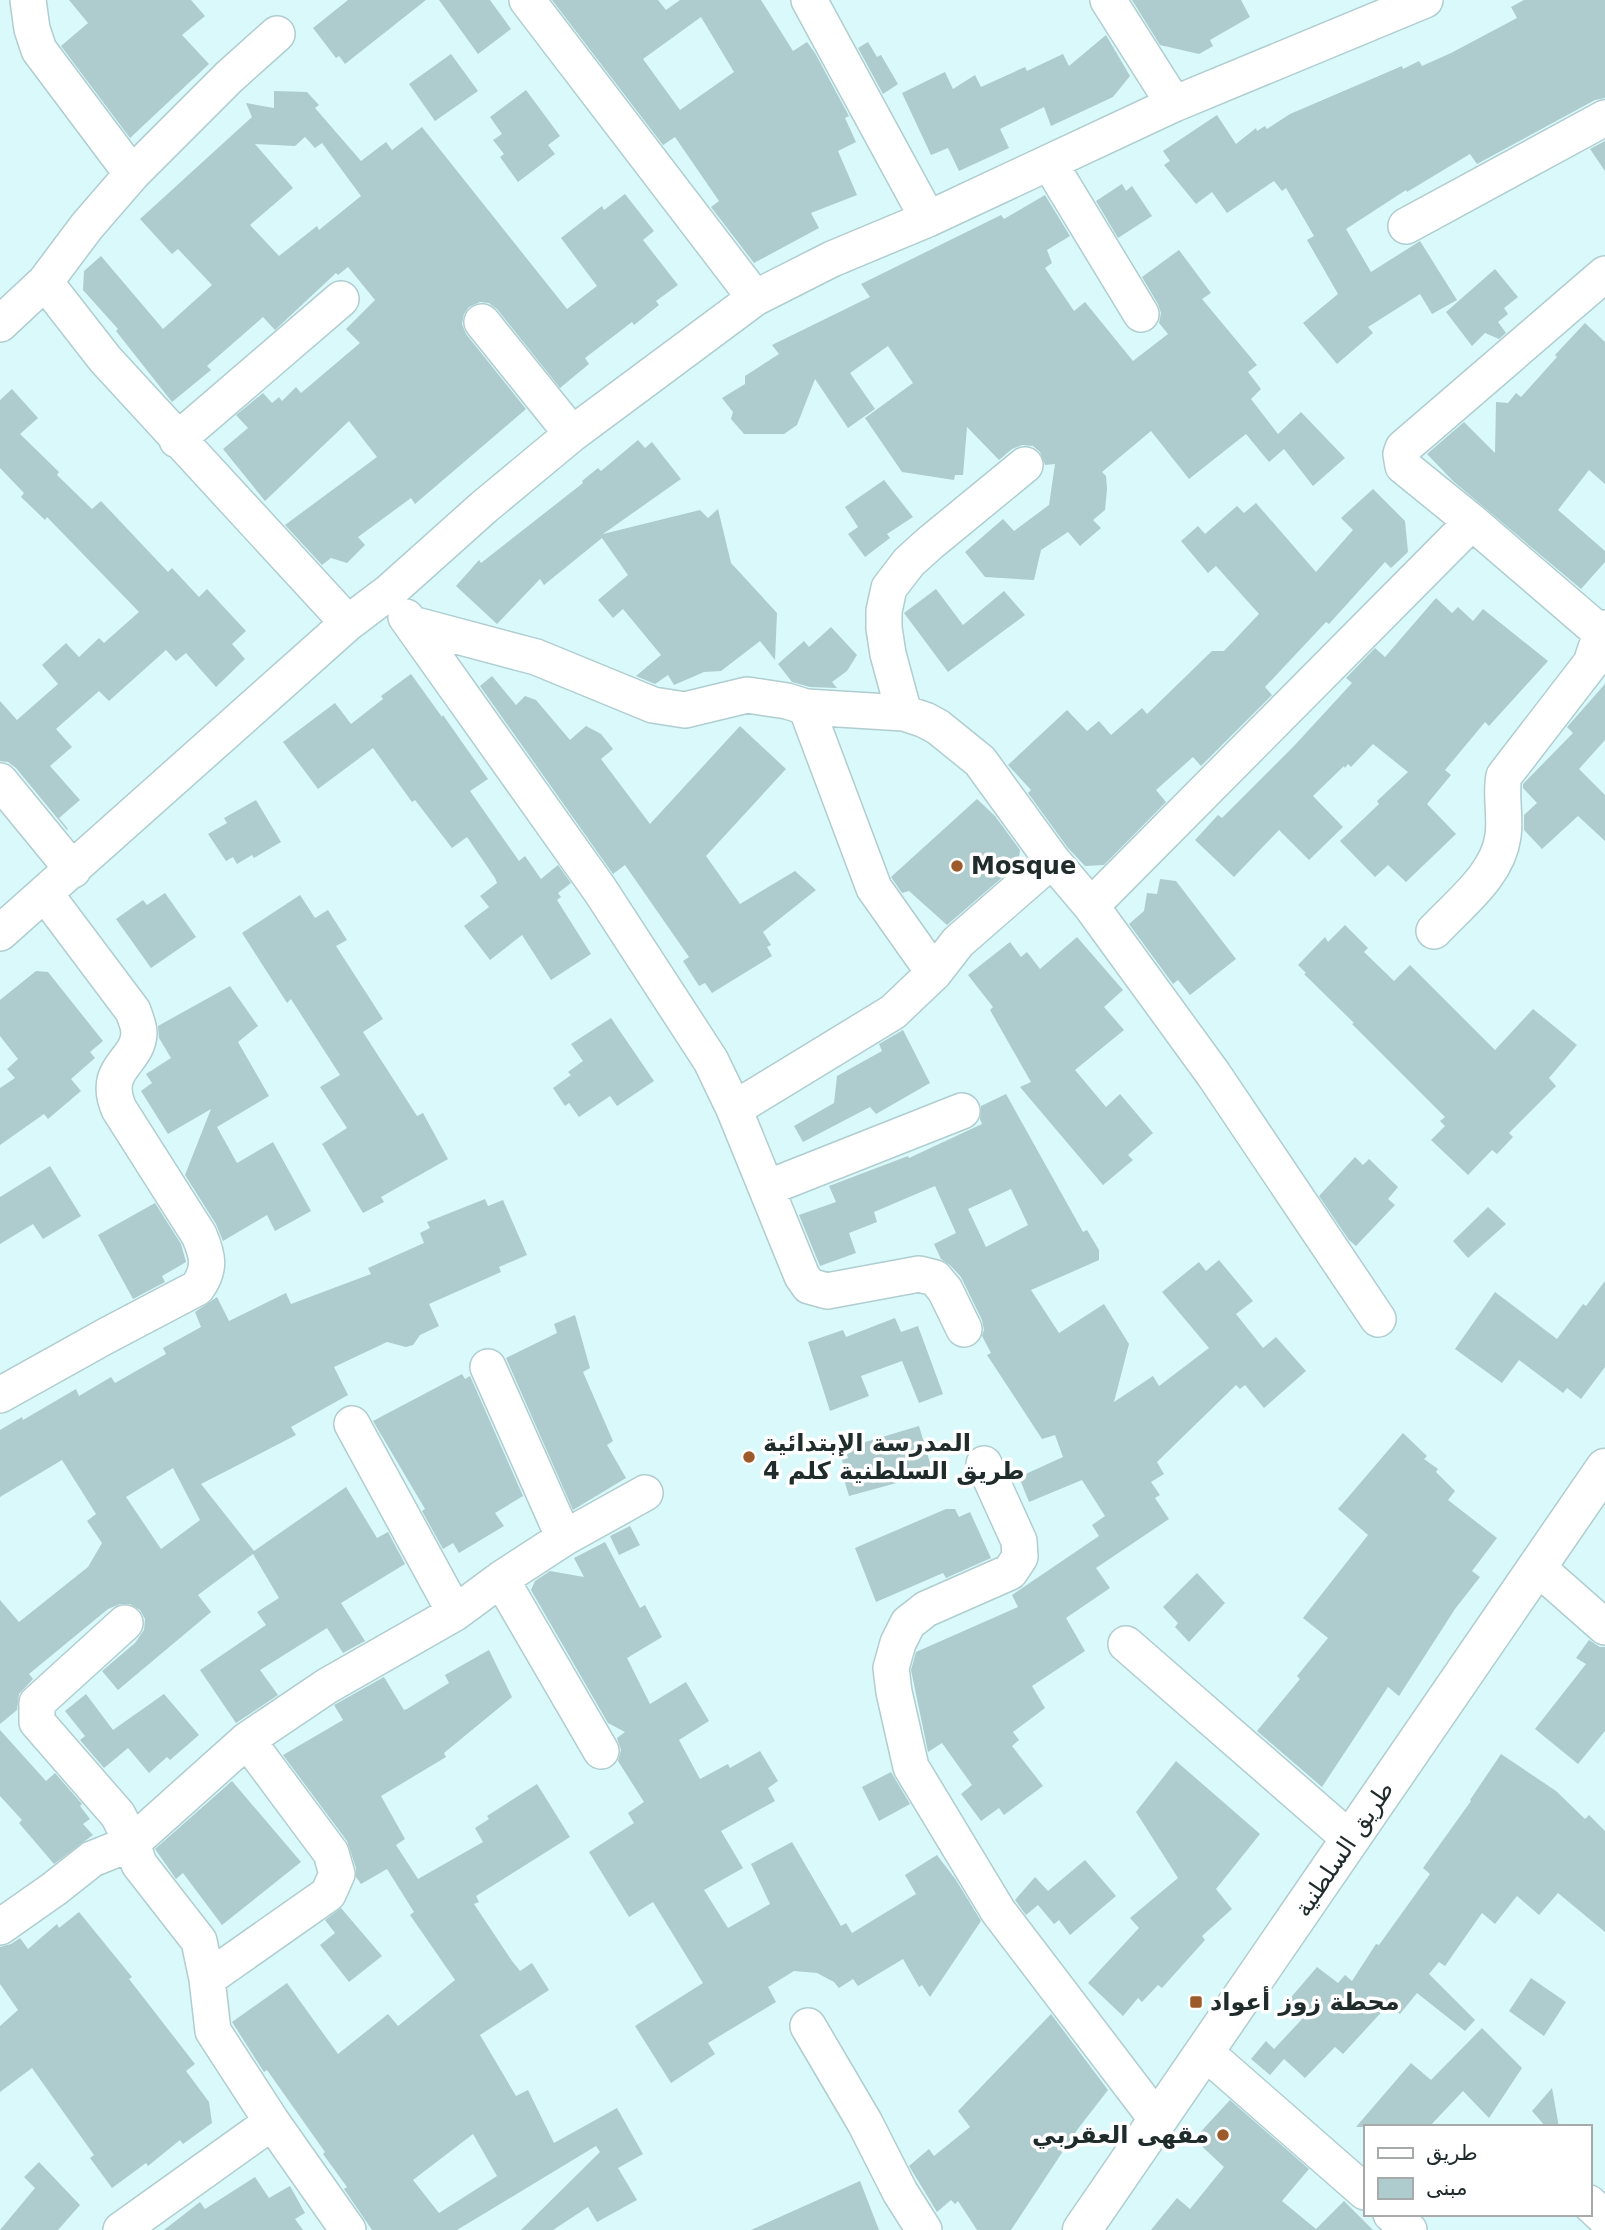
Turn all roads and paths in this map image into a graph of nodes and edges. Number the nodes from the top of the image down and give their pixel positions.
1 (28, 0) edge
2 (527, 0) edge
3 (809, 0) edge
4 (1108, 0) edge
5 (1425, 0) edge
6 (277, 34) dead end
7 (1174, 104) junction
8 (1605, 118) edge
9 (1050, 164) junction
10 (132, 174) junction
11 (928, 219) junction
12 (1406, 226) dead end
13 (1605, 274) edge
14 (45, 282) junction
15 (755, 298) junction
16 (341, 299) dead end
17 (1141, 314) dead end
18 (482, 322) dead end
19 (0, 324) edge
20 (572, 434) junction
21 (177, 440) junction
22 (1025, 465) dead end
23 (1472, 522) junction
24 (389, 592) junction
25 (348, 623) junction
26 (412, 624) junction
27 (1604, 633) edge
28 (806, 707) junction
29 (904, 713) junction
30 (0, 781) edge
31 (1052, 860) junction
32 (73, 870) junction
33 (46, 895) junction
34 (1091, 906) junction
35 (1434, 931) dead end
36 (0, 933) edge
37 (934, 972) junction
38 (734, 1109) junction
39 (962, 1111) dead end
40 (766, 1188) junction
41 (1378, 1319) dead end
42 (964, 1329) dead end
43 (488, 1367) dead end
44 (0, 1395) edge
45 (352, 1424) dead end
46 (984, 1464) dead end
47 (1605, 1468) edge
48 (645, 1493) dead end
49 (564, 1538) junction
50 (1537, 1567) junction
51 (501, 1579) junction
52 (455, 1613) junction
53 (125, 1623) dead end
54 (1605, 1627) edge
55 (1126, 1644) dead end
56 (247, 1740) junction
57 (601, 1751) dead end
58 (1351, 1840) junction
59 (132, 1843) junction
60 (0, 1927) edge
61 (207, 1979) junction
62 (808, 2026) dead end
63 (1205, 2052) junction
64 (1158, 2121) junction
65 (272, 2122) junction
66 (1364, 2191) edge
67 (1591, 2205) edge
68 (1605, 2218) edge
69 (121, 2230) edge
70 (348, 2230) edge
71 (924, 2230) edge
72 (1082, 2230) edge

1 - 10 street
2 - 15 street
3 - 11 street
4 - 7 street
5 - 7 street
6 - 10 street
7 - 9 street
8 - 12 street
9 - 11 street
9 - 17 street
10 - 14 street
11 - 15 street
13 - 23 street
14 - 19 street
14 - 21 street
15 - 20 street
16 - 21 street
18 - 20 street
20 - 24 street
21 - 25 street
22 - 29 street
23 - 27 street
23 - 34 street
24 - 25 street
24 - 26 street
25 - 32 street
26 - 28 street
26 - 38 street
27 - 35 street
28 - 29 street
28 - 37 street
29 - 31 street
30 - 32 street
31 - 34 street
31 - 37 street
32 - 33 street
33 - 36 street
33 - 44 street
34 - 41 street
37 - 38 street
38 - 40 street
39 - 40 street
40 - 42 street
43 - 49 street
45 - 52 street
46 - 64 street
47 - 50 main road, طريق السلطنية
48 - 49 street
49 - 51 street
50 - 54 street
50 - 58 main road, طريق السلطنية
51 - 52 street
51 - 57 street
52 - 56 street
53 - 59 street
55 - 58 street
56 - 59 street
56 - 61 street
58 - 63 main road, طريق السلطنية
59 - 60 street
59 - 61 street
61 - 65 street
62 - 71 street
63 - 64 main road, طريق السلطنية
63 - 66 street
64 - 72 main road, طريق السلطنية
65 - 69 street
65 - 70 street
67 - 68 street

